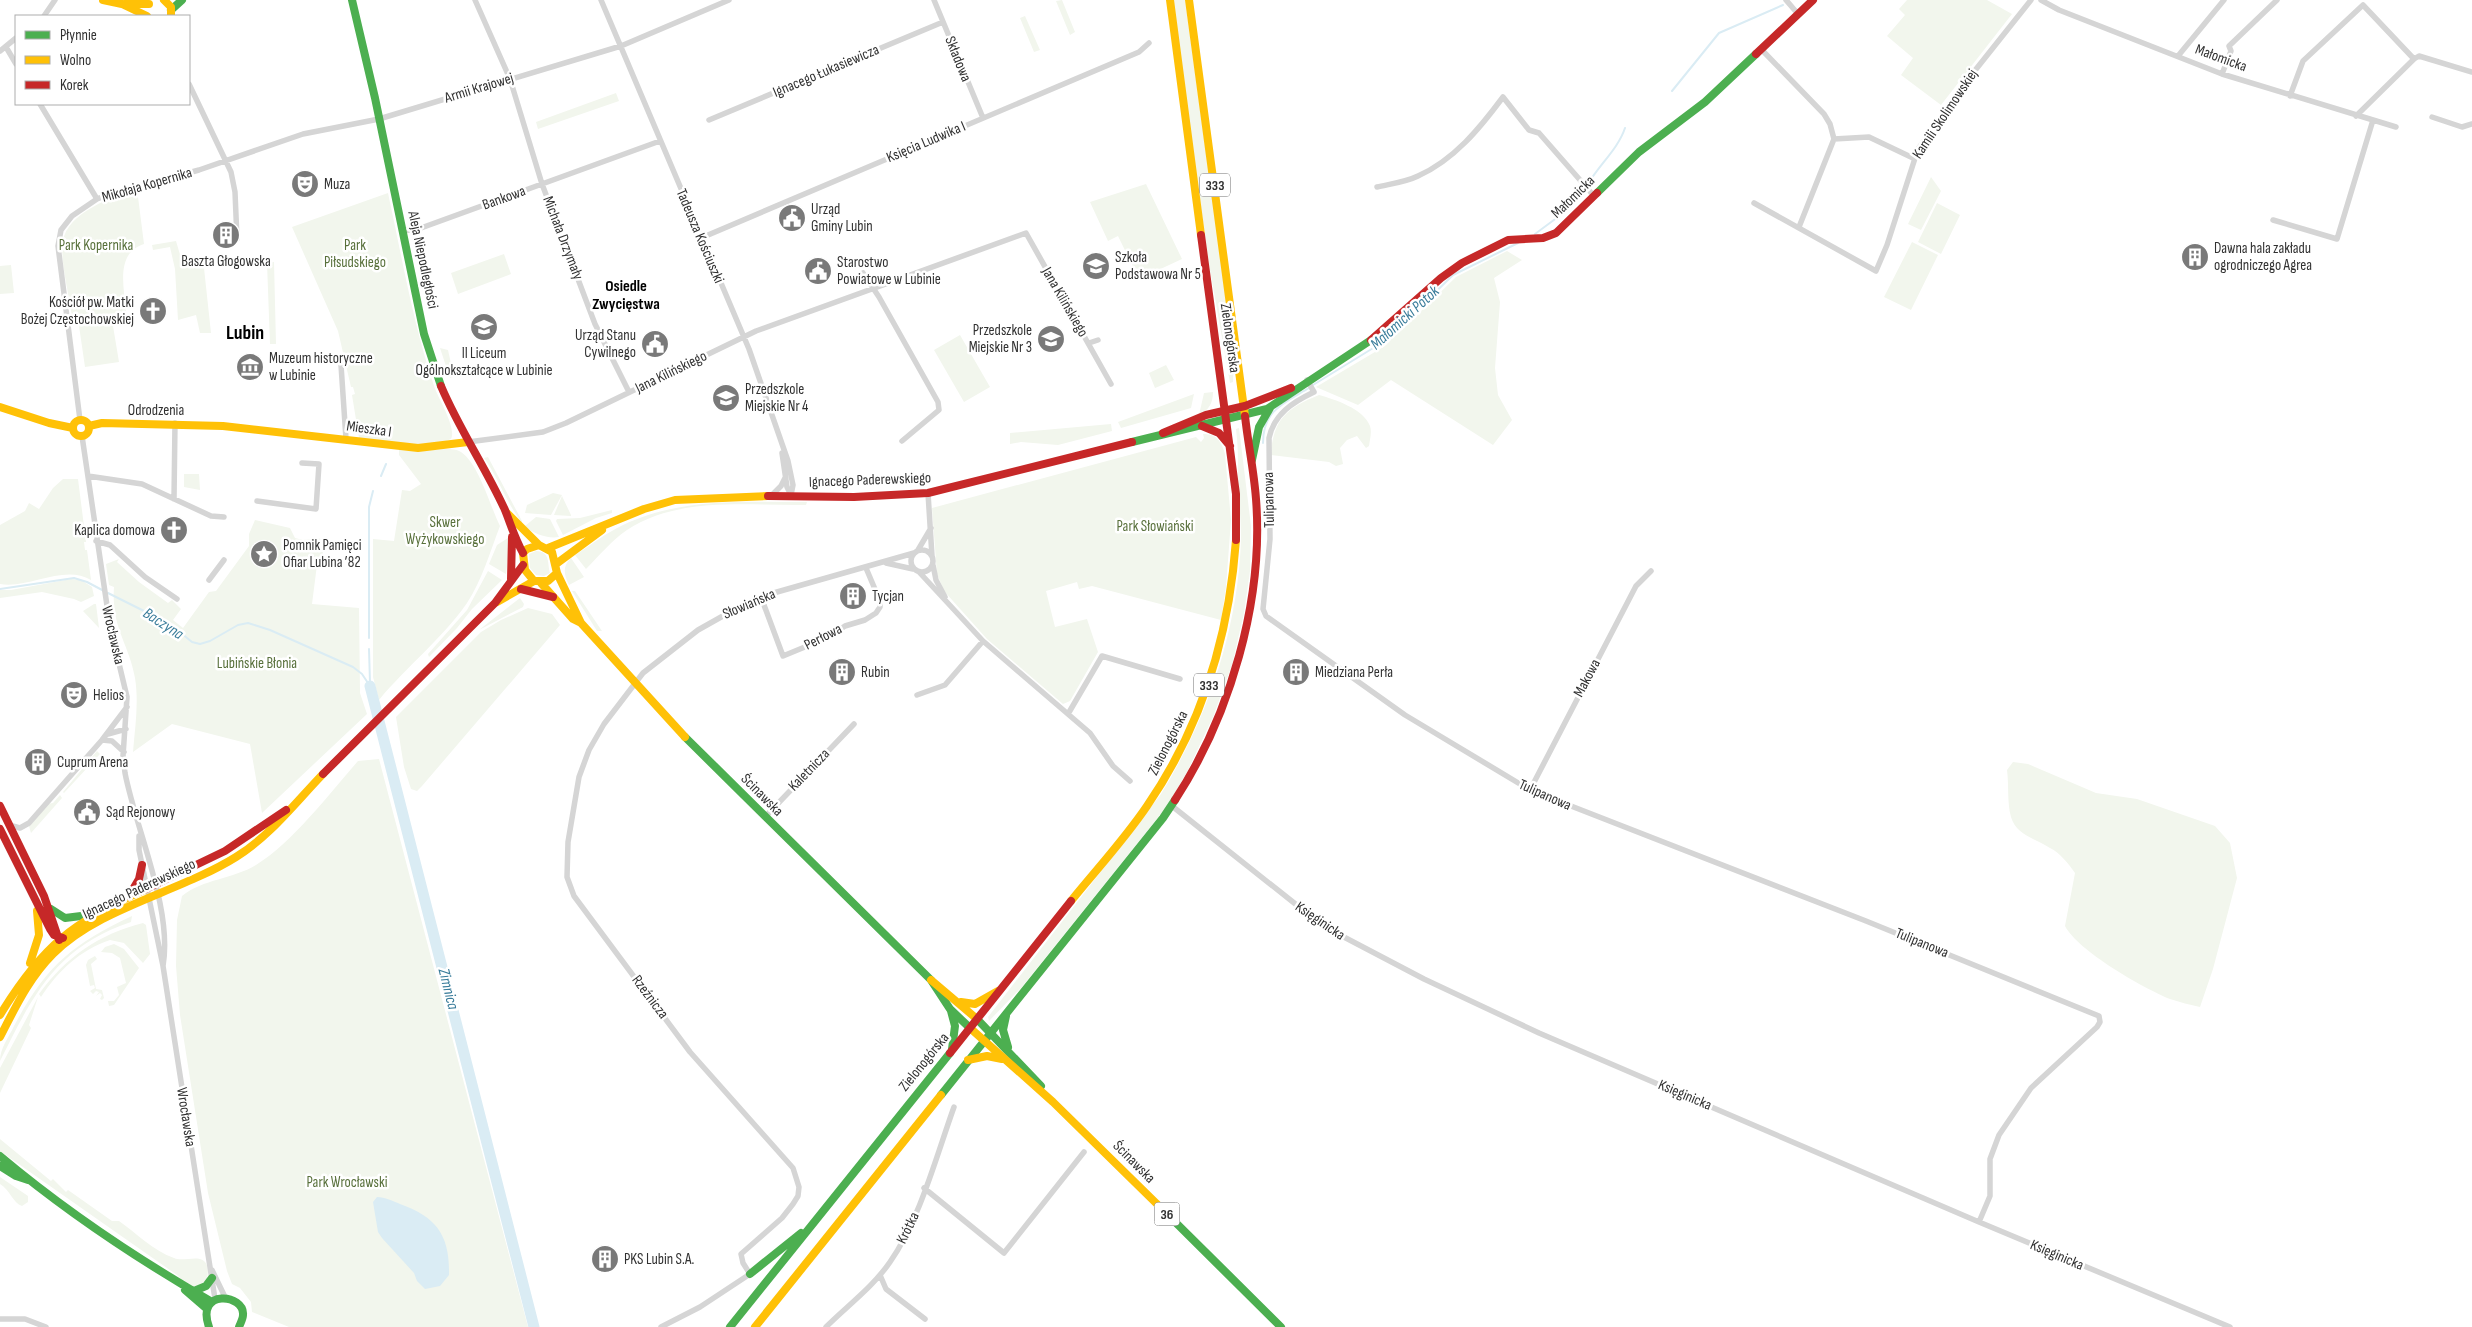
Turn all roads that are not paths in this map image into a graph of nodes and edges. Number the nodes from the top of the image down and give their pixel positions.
1 (55, 0) edge
2 (103, 0) edge
3 (167, 0) edge
4 (182, 0) edge
5 (352, 0) edge
6 (476, 0) edge
7 (601, 0) edge
8 (729, 0) edge
9 (934, 0) edge
10 (1170, 0) edge
11 (1189, 0) edge
12 (1786, 0) edge
13 (1813, 0) edge
14 (2031, 0) edge
15 (2041, 0) edge
16 (2224, 0) edge
17 (2277, 0) edge
18 (151, 2) edge
19 (122, 4) junction
20 (171, 13) edge
21 (1798, 14) junction
22 (45, 15) edge
23 (145, 15) edge
24 (147, 15) edge
25 (943, 22) junction
26 (15, 39) edge
27 (1149, 43) dead end
28 (6, 46) junction
29 (621, 46) junction
30 (1762, 49) junction
31 (0, 51) edge
32 (2178, 56) junction
33 (2414, 59) junction
34 (15, 62) edge
35 (2472, 72) edge
36 (2222, 74) junction
37 (510, 79) junction
38 (190, 86) edge
39 (2290, 96) junction
40 (41, 105) edge
41 (2356, 116) junction
42 (2432, 117) dead end
43 (983, 118) junction
44 (380, 119) junction
45 (709, 120) dead end
46 (2373, 120) junction
47 (2472, 124) edge
48 (2396, 127) dead end
49 (1834, 139) junction
50 (660, 141) junction
51 (1913, 158) junction
52 (224, 161) junction
53 (542, 184) junction
54 (1377, 187) dead end
55 (1594, 196) junction
56 (97, 199) junction
57 (1754, 203) dead end
58 (2273, 220) dead end
59 (1800, 227) junction
60 (403, 231) junction
61 (701, 238) junction
62 (237, 239) dead end
63 (863, 274) dead end
64 (872, 288) junction
65 (744, 337) junction
66 (1098, 340) dead end
67 (1089, 343) junction
68 (340, 365) dead end
69 (1111, 384) dead end
70 (1307, 385) junction
71 (629, 392) junction
72 (0, 406) edge
73 (1245, 406) junction
74 (1271, 407) junction
75 (1225, 410) junction
76 (1246, 415) junction
77 (80, 420) junction
78 (1227, 420) junction
79 (175, 423) junction
80 (89, 426) junction
81 (1202, 426) junction
82 (73, 428) junction
83 (267, 430) joint
84 (1161, 434) junction
85 (82, 436) junction
86 (346, 439) junction
87 (902, 441) dead end
88 (468, 442) junction
89 (781, 446) junction
90 (1231, 447) junction
91 (1252, 462) junction
92 (302, 463) dead end
93 (791, 475) junction
94 (88, 476) junction
95 (785, 478) junction
96 (928, 494) junction
97 (791, 495) junction
98 (771, 496) junction
99 (806, 496) junction
100 (174, 499) junction
101 (257, 501) dead end
102 (505, 511) junction
103 (224, 517) dead end
104 (608, 525) junction
105 (931, 528) junction
106 (512, 533) junction
107 (96, 542) junction
108 (539, 545) junction
109 (548, 548) junction
110 (916, 552) junction
111 (523, 553) junction
112 (932, 556) junction
113 (224, 560) dead end
114 (884, 563) junction
115 (556, 564) junction
116 (523, 565) junction
117 (932, 565) junction
118 (866, 568) junction
119 (914, 569) junction
120 (1651, 571) dead end
121 (557, 573) junction
122 (920, 573) junction
123 (511, 579) junction
124 (209, 580) dead end
125 (538, 582) junction
126 (521, 589) junction
127 (554, 596) junction
128 (761, 597) junction
129 (177, 599) dead end
130 (495, 603) junction
131 (952, 607) junction
132 (581, 623) junction
133 (982, 641) junction
134 (1180, 679) dead end
135 (635, 684) junction
136 (917, 695) dead end
137 (128, 707) junction
138 (1068, 714) junction
139 (854, 724) dead end
140 (126, 729) junction
141 (106, 735) junction
142 (102, 740) junction
143 (124, 752) junction
144 (1130, 781) dead end
145 (1530, 790) junction
146 (0, 806) edge
147 (1172, 806) junction
148 (290, 808) junction
149 (765, 817) junction
150 (9, 825) junction
151 (0, 829) edge
152 (139, 833) junction
153 (142, 865) junction
154 (155, 885) junction
155 (146, 888) junction
156 (129, 896) junction
157 (158, 896) junction
158 (149, 900) junction
159 (46, 904) junction
160 (37, 907) junction
161 (92, 915) junction
162 (59, 937) junction
163 (72, 939) junction
164 (56, 952) junction
165 (163, 966) junction
166 (28, 969) junction
167 (930, 980) junction
168 (1002, 988) junction
169 (961, 1002) junction
170 (950, 1009) junction
171 (1008, 1011) junction
172 (0, 1015) edge
173 (977, 1019) junction
174 (970, 1028) junction
175 (991, 1032) junction
176 (0, 1037) edge
177 (984, 1041) junction
178 (952, 1050) junction
179 (1011, 1054) junction
180 (968, 1060) junction
181 (1005, 1060) junction
182 (1053, 1102) junction
183 (954, 1108) dead end
184 (1084, 1152) dead end
185 (0, 1156) edge
186 (0, 1166) edge
187 (30, 1181) junction
188 (924, 1188) junction
189 (1979, 1222) junction
190 (813, 1224) junction
191 (211, 1268) junction
192 (750, 1274) junction
193 (880, 1275) junction
194 (212, 1278) junction
195 (172, 1279) junction
196 (194, 1291) junction
197 (225, 1297) junction
198 (214, 1301) junction
199 (207, 1309) junction
200 (0, 1319) edge
201 (925, 1319) dead end
202 (241, 1326) edge
203 (46, 1327) edge
204 (209, 1327) edge
205 (660, 1327) edge
206 (730, 1327) edge
207 (755, 1327) edge
208 (826, 1327) edge
209 (1281, 1327) edge
210 (2230, 1327) edge

1 - 22 street
2 - 19 main road
3 - 20 main road
4 - 20 main road
5 - 44 main road, Aleja Niepodległości
6 - 37 street, Michała Drzymały
7 - 29 street, Tadeusza Kościuszki
8 - 29 street, Armii Krajowej
9 - 25 street, Składowa
10 - 75 main road, Zielonogórska / 333
11 - 73 main road, Zielonogórska / 333
12 - 21 street
13 - 21 main road, Małomicka
14 - 51 street, Kamili Skolimowskiej
15 - 32 street, Małomicka
16 - 32 street
17 - 36 street
18 - 19 main road
18 - 24 main road
19 - 23 main road
21 - 30 main road, Małomicka
25 - 43 street, Składowa
25 - 45 street, Ignacego Łukasiewicza
26 - 28 street
27 - 43 street, Księcia Ludwika I
28 - 31 street
28 - 34 street
29 - 37 street, Armii Krajowej
29 - 50 street, Tadeusza Kościuszki
30 - 49 street
30 - 55 main road, Małomicka
32 - 36 street, Małomicka
33 - 35 street
33 - 39 street
33 - 41 street
36 - 39 street, Małomicka
37 - 44 street, Armii Krajowej
37 - 53 street, Michała Drzymały
38 - 52 street
39 - 41 street, Małomicka
40 - 56 street
41 - 46 street, Małomicka
42 - 47 street
43 - 61 street, Księcia Ludwika I
44 - 52 street, Armii Krajowej
44 - 60 main road, Aleja Niepodległości
46 - 48 street, Małomicka
46 - 58 street
49 - 51 street
49 - 59 street
50 - 53 street, Bankowa
50 - 61 street, Tadeusza Kościuszki
51 - 59 street, Kamili Skolimowskiej
52 - 56 street, Mikołaja Kopernika
52 - 62 street
53 - 60 street, Bankowa
53 - 71 street, Michała Drzymały
54 - 55 street
55 - 70 main road, Małomicka
56 - 77 street, Mikołaja Kopernika
57 - 59 street
60 - 88 main road, Aleja Niepodległości
61 - 65 street, Tadeusza Kościuszki
63 - 64 street
64 - 65 street, Jana Kilińskiego
64 - 67 street, Jana Kilińskiego
64 - 87 street
65 - 71 street, Jana Kilińskiego
65 - 89 street, Tadeusza Kościuszki
66 - 67 street
67 - 69 street, Jana Kilińskiego
68 - 86 street
70 - 73 main road, Małomicka
70 - 74 main road, Małomicka
70 - 145 street, Tulipanowa
71 - 88 street, Jana Kilińskiego
72 - 82 main road
73 - 75 main road, Małomicka
73 - 76 main road, Zielonogórska / 333
74 - 76 main road, Małomicka
74 - 91 main road
75 - 78 main road, Zielonogórska / 333
75 - 84 main road, Małomicka
76 - 78 main road, Małomicka
76 - 91 main road, Zielonogórska / 333
77 - 80 main road
77 - 82 main road
78 - 81 main road, Małomicka
78 - 90 main road, Zielonogórska / 333
79 - 80 main road, Odrodzenia
79 - 83 main road, Odrodzenia
79 - 100 street
80 - 85 main road
81 - 84 main road, Małomicka
81 - 90 main road
82 - 85 main road
83 - 86 main road, Mieszka I
84 - 96 main road, Ignacego Paderewskiego
85 - 94 street, Wrocławska
86 - 88 main road, Mieszka I
88 - 102 main road, Aleja Niepodległości
89 - 93 street, Tadeusza Kościuszki
89 - 95 street
90 - 168 main road, Zielonogórska / 333
91 - 147 main road, Zielonogórska / 333
92 - 101 street
93 - 97 street, Tadeusza Kościuszki
93 - 99 street, Tadeusza Kościuszki
94 - 100 street
94 - 107 street, Wrocławska
95 - 97 street
95 - 98 street
96 - 99 main road, Ignacego Paderewskiego
96 - 105 street
97 - 98 main road, Ignacego Paderewskiego
97 - 99 main road, Ignacego Paderewskiego
98 - 104 main road, Ignacego Paderewskiego
100 - 103 street
102 - 106 main road, Aleja Niepodległości
102 - 108 main road, Aleja Niepodległości
104 - 109 main road, Ignacego Paderewskiego
104 - 115 main road, Ignacego Paderewskiego
105 - 110 street
105 - 112 street
106 - 111 main road, Aleja Niepodległości
106 - 123 main road
107 - 129 street
107 - 137 street, Wrocławska
108 - 109 main road
108 - 111 main road
109 - 115 main road
110 - 112 street
110 - 114 street, Słowiańska
110 - 119 street
111 - 116 main road
112 - 117 street
113 - 124 street
114 - 118 street, Słowiańska
114 - 119 street
115 - 121 main road
116 - 123 main road, Ignacego Paderewskiego
116 - 125 main road
117 - 122 street
117 - 131 street
118 - 128 street, Słowiańska
118 - 128 street, Perłowa
119 - 122 street
120 - 145 street, Makowa
121 - 125 main road
121 - 132 main road, Ścinawska
122 - 131 street
123 - 130 main road, Ignacego Paderewskiego
125 - 126 main road, Ignacego Paderewskiego
125 - 127 main road, Ścinawska
126 - 127 main road
126 - 130 main road, Ignacego Paderewskiego
127 - 132 main road, Ścinawska
128 - 135 street, Słowiańska
130 - 148 main road, Ignacego Paderewskiego
131 - 133 street
132 - 135 main road, Ścinawska
133 - 136 street
133 - 138 street
134 - 138 street
135 - 149 main road, Ścinawska
135 - 192 street, Rzeźnicza
137 - 140 street, Wrocławska
137 - 141 street
138 - 144 street
139 - 149 street, Kaletnicza
140 - 141 street
140 - 143 street, Wrocławska
141 - 142 street
142 - 143 street
142 - 150 street
143 - 152 street, Wrocławska
145 - 189 street, Tulipanowa
146 - 150 main road
147 - 171 main road, Zielonogórska / 333
147 - 189 street, Księginicka
148 - 154 main road, Ignacego Paderewskiego
148 - 157 main road, Ignacego Paderewskiego
149 - 167 main road, Ścinawska
150 - 159 main road
151 - 160 main road
152 - 153 street, Wrocławska
152 - 154 street, Wrocławska
153 - 155 street, Wrocławska
153 - 156 main road
154 - 155 main road, Ignacego Paderewskiego
154 - 157 street, Wrocławska
155 - 156 main road, Ignacego Paderewskiego
155 - 158 street, Wrocławska
156 - 161 main road, Ignacego Paderewskiego
157 - 158 main road, Ignacego Paderewskiego
157 - 165 street, Wrocławska
158 - 163 main road, Ignacego Paderewskiego
158 - 165 street, Wrocławska
159 - 161 main road
159 - 162 main road
160 - 162 main road
160 - 166 main road
161 - 162 main road, Ignacego Paderewskiego
162 - 163 main road
162 - 164 main road
162 - 166 main road, Ignacego Paderewskiego
163 - 164 main road, Ignacego Paderewskiego
164 - 176 main road, Ignacego Paderewskiego
165 - 191 street, Wrocławska
166 - 172 main road, Ignacego Paderewskiego
167 - 169 main road, Ścinawska
167 - 170 main road, Ścinawska
168 - 169 main road
168 - 173 main road, Zielonogórska / 333
169 - 173 main road, Ścinawska
170 - 174 main road, Ścinawska
170 - 178 main road
171 - 175 main road, Zielonogórska / 333
171 - 179 main road
173 - 174 main road, Zielonogórska
173 - 175 main road, 36
174 - 177 main road, Ścinawska
174 - 178 main road, Zielonogórska
175 - 177 main road, Zielonogórska / 333
175 - 179 main road, Ścinawska / 36
177 - 180 main road, Zielonogórska / 333
177 - 181 main road, Ścinawska / 36
178 - 190 main road, Zielonogórska
179 - 182 main road, Ścinawska / 36
180 - 181 main road
180 - 207 main road, Zielonogórska
181 - 182 main road, Ścinawska / 36
182 - 209 main road, Ścinawska / 36
183 - 188 street, Krótka
184 - 188 street
185 - 187 main road
186 - 187 main road
187 - 195 main road
188 - 193 street, Krótka
189 - 210 street, Księginicka
190 - 192 main road
190 - 206 main road, Zielonogórska
191 - 194 street, Wrocławska
191 - 197 street, Wrocławska
192 - 205 street
193 - 201 street
193 - 208 street, Krótka
194 - 196 main road
194 - 198 street, Wrocławska
195 - 196 main road
195 - 199 main road
196 - 198 main road
197 - 198 main road
197 - 202 main road
198 - 199 main road
199 - 204 main road
200 - 203 street

